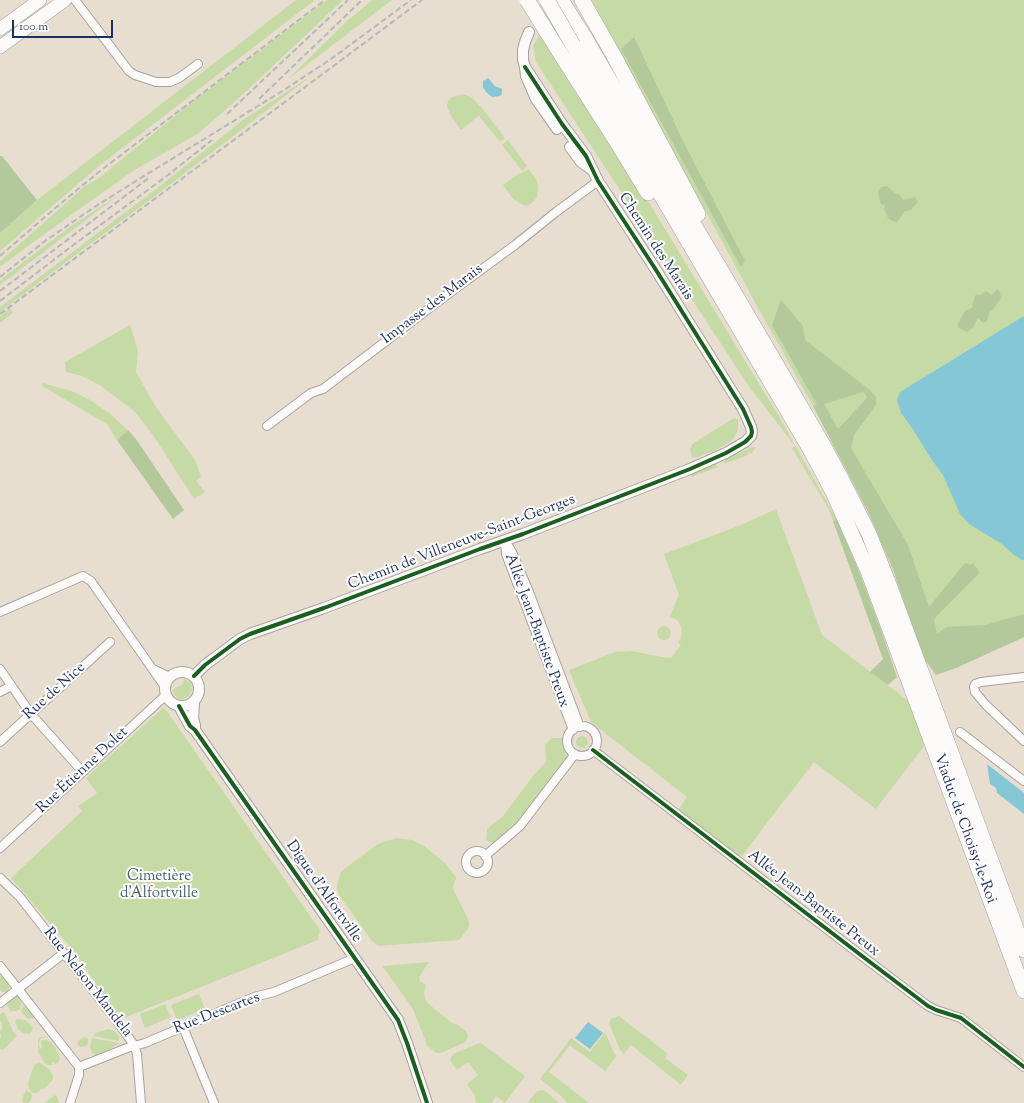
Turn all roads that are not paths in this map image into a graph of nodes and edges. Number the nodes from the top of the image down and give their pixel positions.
1 (40, 0) edge
2 (65, 0) edge
3 (75, 0) edge
4 (527, 0) edge
5 (547, 0) edge
6 (561, 0) edge
7 (582, 0) edge
8 (0, 29) edge
9 (529, 32) dead end
10 (579, 42) junction
11 (0, 47) edge
12 (198, 64) dead end
13 (598, 181) junction
14 (725, 291) junction
15 (267, 426) dead end
16 (745, 442) joint
17 (505, 541) junction
18 (0, 612) edge
19 (110, 642) dead end
20 (0, 669) edge
21 (154, 669) junction
22 (170, 676) junction
23 (194, 676) junction
24 (1024, 677) edge
25 (11, 686) junction
26 (166, 691) junction
27 (0, 692) edge
28 (194, 702) junction
29 (179, 706) junction
30 (31, 714) junction
31 (576, 728) junction
32 (194, 730) junction
33 (960, 732) dead end
34 (1024, 741) edge
35 (0, 742) edge
36 (594, 750) junction
37 (575, 754) junction
38 (82, 772) junction
39 (1024, 781) edge
40 (0, 848) edge
41 (485, 856) dead end
42 (0, 878) edge
43 (1024, 950) edge
44 (64, 953) junction
45 (355, 958) junction
46 (0, 966) edge
47 (18, 989) junction
48 (1024, 991) edge
49 (0, 1003) edge
50 (183, 1027) junction
51 (134, 1045) junction
52 (79, 1067) junction
53 (1024, 1067) edge
54 (70, 1103) edge
55 (141, 1103) edge
56 (214, 1103) edge
57 (427, 1103) edge

1 - 8 highway
2 - 11 highway
3 - 12 street
4 - 14 highway, bridge
5 - 10 highway, bridge
6 - 10 highway
7 - 14 highway
9 - 13 street, Chemin des Marais
10 - 14 highway
13 - 15 street, Impasse des Marais
13 - 16 street, Chemin des Marais
14 - 43 highway, Viaduc de Choisy-le-Roi
14 - 48 highway, Viaduc de Choisy-le-Roi
16 - 17 street, Chemin de Villeneuve-Saint-Georges
17 - 23 street, Chemin de Villeneuve-Saint-Georges
17 - 31 street, Allée Jean-Baptiste Preux
18 - 21 street
19 - 30 street, Rue de Nice
20 - 25 street
21 - 22 street
21 - 26 street
22 - 23 street
22 - 26 street
23 - 28 street
24 - 34 street
25 - 27 street
25 - 30 street
26 - 29 street
26 - 38 street, Rue Étienne Dolet
28 - 29 street
28 - 32 street
29 - 32 street, Digue d'Alfortville
30 - 35 street, Rue de Nice
30 - 38 street
31 - 36 street
31 - 37 street
32 - 45 street, Digue d'Alfortville
33 - 39 street
36 - 37 street
36 - 53 street, Allée Jean-Baptiste Preux
37 - 41 street
38 - 40 street, Rue Étienne Dolet
42 - 44 street, Rue Nelson Mandela
44 - 47 street
44 - 51 street, Rue Nelson Mandela
45 - 50 street, Rue Descartes
45 - 57 street, Digue d'Alfortville
46 - 47 street
47 - 49 street
47 - 52 street
50 - 51 street, Rue Descartes
50 - 56 street
51 - 52 street, Rue Descartes
51 - 55 street, Rue Nelson Mandela
52 - 54 street

